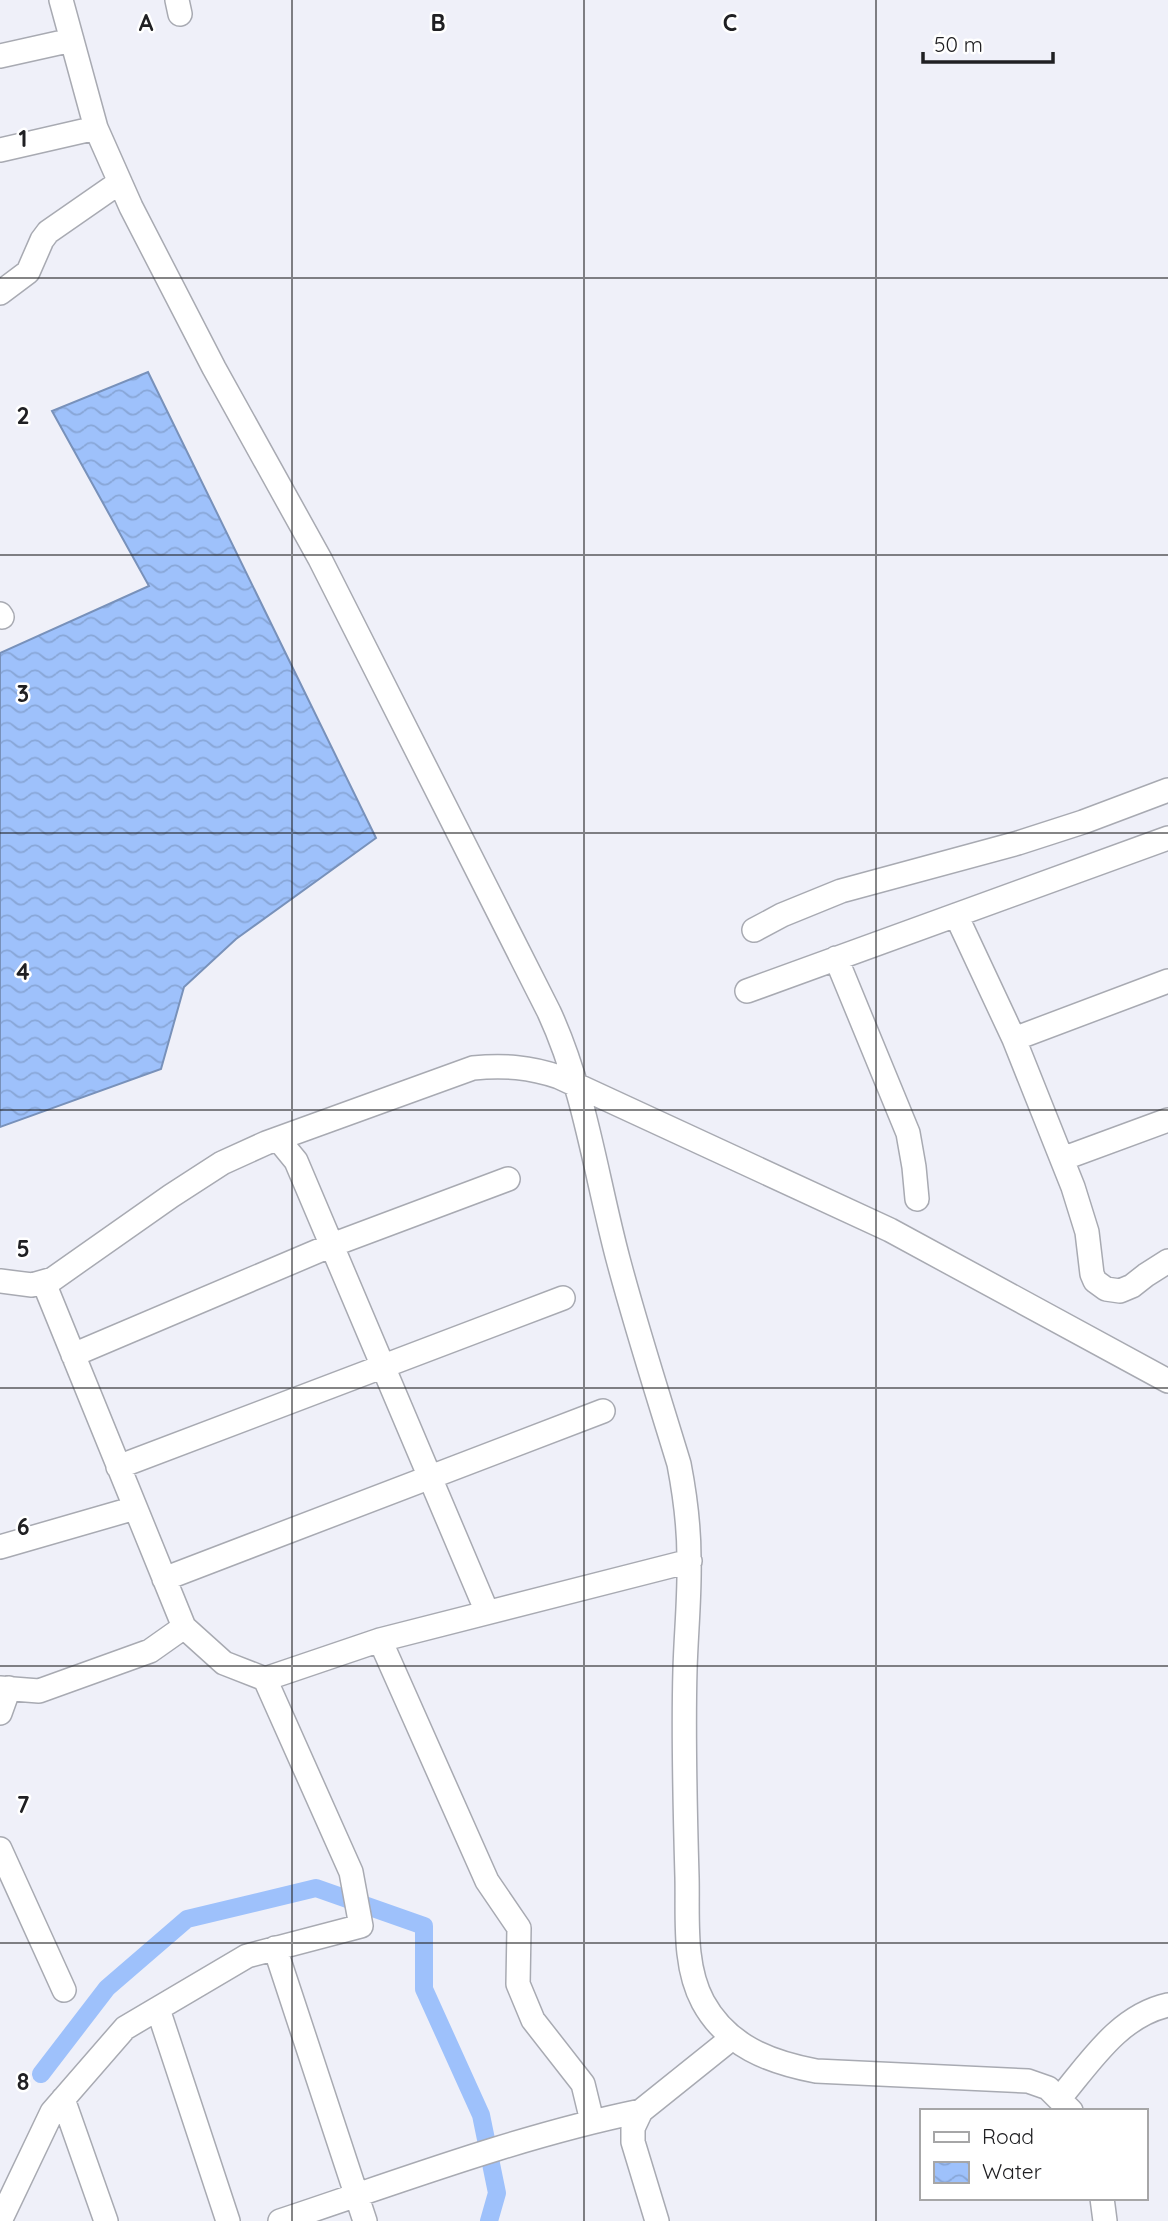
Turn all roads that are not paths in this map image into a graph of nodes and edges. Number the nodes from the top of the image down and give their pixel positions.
1 (61, 0) edge
2 (72, 40) junction
3 (0, 57) edge
4 (96, 128) junction
5 (0, 150) edge
6 (120, 182) junction
7 (0, 293) edge
8 (1168, 790) edge
9 (1168, 838) edge
10 (956, 915) junction
11 (754, 930) dead end
12 (836, 958) junction
13 (1168, 981) edge
14 (747, 991) dead end
15 (1014, 1039) junction
16 (577, 1087) junction
17 (1168, 1120) edge
18 (278, 1139) junction
19 (1062, 1159) junction
20 (508, 1179) dead end
21 (917, 1199) dead end
22 (332, 1245) junction
23 (1168, 1262) edge
24 (0, 1282) edge
25 (44, 1283) junction
26 (563, 1298) dead end
27 (73, 1355) junction
28 (384, 1368) junction
29 (1168, 1381) edge
30 (603, 1411) dead end
31 (118, 1466) junction
32 (429, 1476) junction
33 (135, 1508) junction
34 (0, 1546) edge
35 (690, 1560) junction
36 (164, 1579) junction
37 (487, 1612) junction
38 (184, 1627) junction
39 (380, 1640) junction
40 (265, 1679) junction
41 (5, 1688) edge
42 (0, 1713) edge
43 (0, 1849) edge
44 (275, 1948) junction
45 (64, 1990) dead end
46 (1168, 2005) edge
47 (158, 2009) junction
48 (732, 2038) junction
49 (63, 2099) junction
50 (1066, 2104) edge
51 (640, 2111) junction
52 (592, 2121) junction
53 (357, 2196) junction
54 (1102, 2200) edge
55 (0, 2221) edge
56 (106, 2221) edge
57 (228, 2221) edge
58 (280, 2221) edge
59 (365, 2221) edge
60 (657, 2221) edge
61 (1105, 2221) edge

1 - 2 street
2 - 3 street
2 - 4 street
4 - 5 street
4 - 6 street
6 - 7 street
6 - 16 street
8 - 11 street
9 - 10 street
10 - 12 street
10 - 15 street
12 - 14 street
12 - 21 street
13 - 15 street
15 - 19 street
16 - 18 street
16 - 29 street
16 - 35 street
17 - 19 street
18 - 22 street
18 - 25 street
19 - 23 street
20 - 22 street
22 - 27 street
22 - 28 street
24 - 25 street
25 - 27 street
26 - 28 street
27 - 31 street
28 - 31 street
28 - 32 street
30 - 32 street
31 - 33 street
32 - 36 street
32 - 37 street
33 - 34 street
33 - 36 street
35 - 37 street
35 - 48 street
36 - 38 street
37 - 39 street
38 - 40 street
38 - 41 street
39 - 40 street
39 - 52 street
40 - 44 street
41 - 42 street
43 - 45 street
44 - 47 street
44 - 53 street
46 - 50 street
47 - 49 street
47 - 57 street
48 - 50 street
48 - 51 street
49 - 55 street
49 - 56 street
51 - 52 street
51 - 60 street
52 - 53 street
53 - 58 street
53 - 59 street
54 - 61 street

